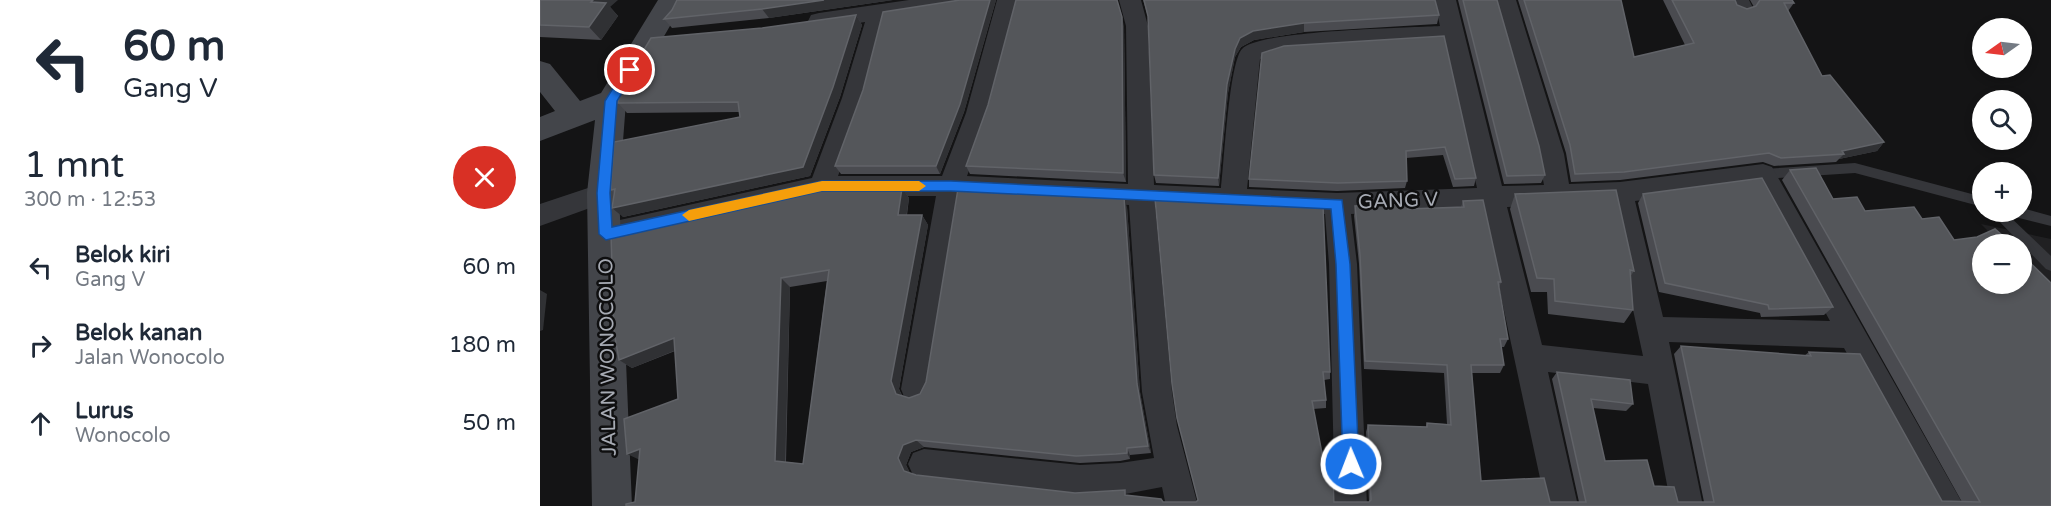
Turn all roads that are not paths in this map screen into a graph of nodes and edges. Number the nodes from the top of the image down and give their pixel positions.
1 (672, 0) edge
2 (961, 0) edge
3 (1008, 0) edge
4 (1130, 0) edge
5 (1445, 0) edge
6 (1505, 0) edge
7 (848, 8) edge
8 (872, 15) junction
9 (802, 23) edge
10 (1453, 33) junction
11 (680, 36) edge
12 (648, 39) junction
13 (540, 71) edge
14 (611, 101) junction
15 (575, 116) junction
16 (540, 129) edge
17 (1763, 174) junction
18 (822, 186) junction
19 (951, 186) junction
20 (1620, 192) junction
21 (603, 193) junction
22 (1558, 194) junction
23 (1141, 197) junction
24 (1493, 198) junction
25 (1972, 199) edge
26 (1233, 201) junction
27 (1337, 204) junction
28 (540, 215) edge
29 (2032, 216) edge
30 (2051, 221) edge
31 (2007, 222) edge
32 (606, 234) junction
33 (2051, 266) edge
34 (1651, 329) junction
35 (1852, 335) junction
36 (1530, 357) junction
37 (1660, 372) junction
38 (916, 389) dead end
39 (924, 464) dead end
40 (1173, 470) junction
41 (612, 506) edge
42 (1182, 506) edge
43 (1351, 506) edge
44 (1562, 506) edge
45 (1687, 506) edge
46 (1948, 506) edge

1 - 12 main road
2 - 8 street
3 - 19 street
4 - 23 street
5 - 10 street
6 - 22 street
7 - 8 street
7 - 9 street
8 - 18 street
10 - 24 street
10 - 26 street
11 - 12 street
12 - 14 main road
13 - 15 main road
14 - 15 main road
14 - 21 main road, JALAN WONOCOLO
15 - 16 main road
17 - 20 street, GANG V
17 - 25 lane
17 - 35 street
18 - 19 street, GANG V
18 - 32 street, GANG V
19 - 23 street, GANG V
19 - 38 street
20 - 22 street, GANG V
20 - 34 street
21 - 28 street
21 - 32 main road, JALAN WONOCOLO
22 - 24 street, GANG V
23 - 26 street, GANG V
23 - 40 street
24 - 27 street, GANG V
24 - 36 street
26 - 27 street, GANG V
27 - 43 street
29 - 30 lane
31 - 33 lane
32 - 41 main road, JALAN WONOCOLO
34 - 35 street
34 - 37 street
35 - 46 street
36 - 37 street
36 - 44 street
37 - 45 street
39 - 40 street
40 - 42 street

